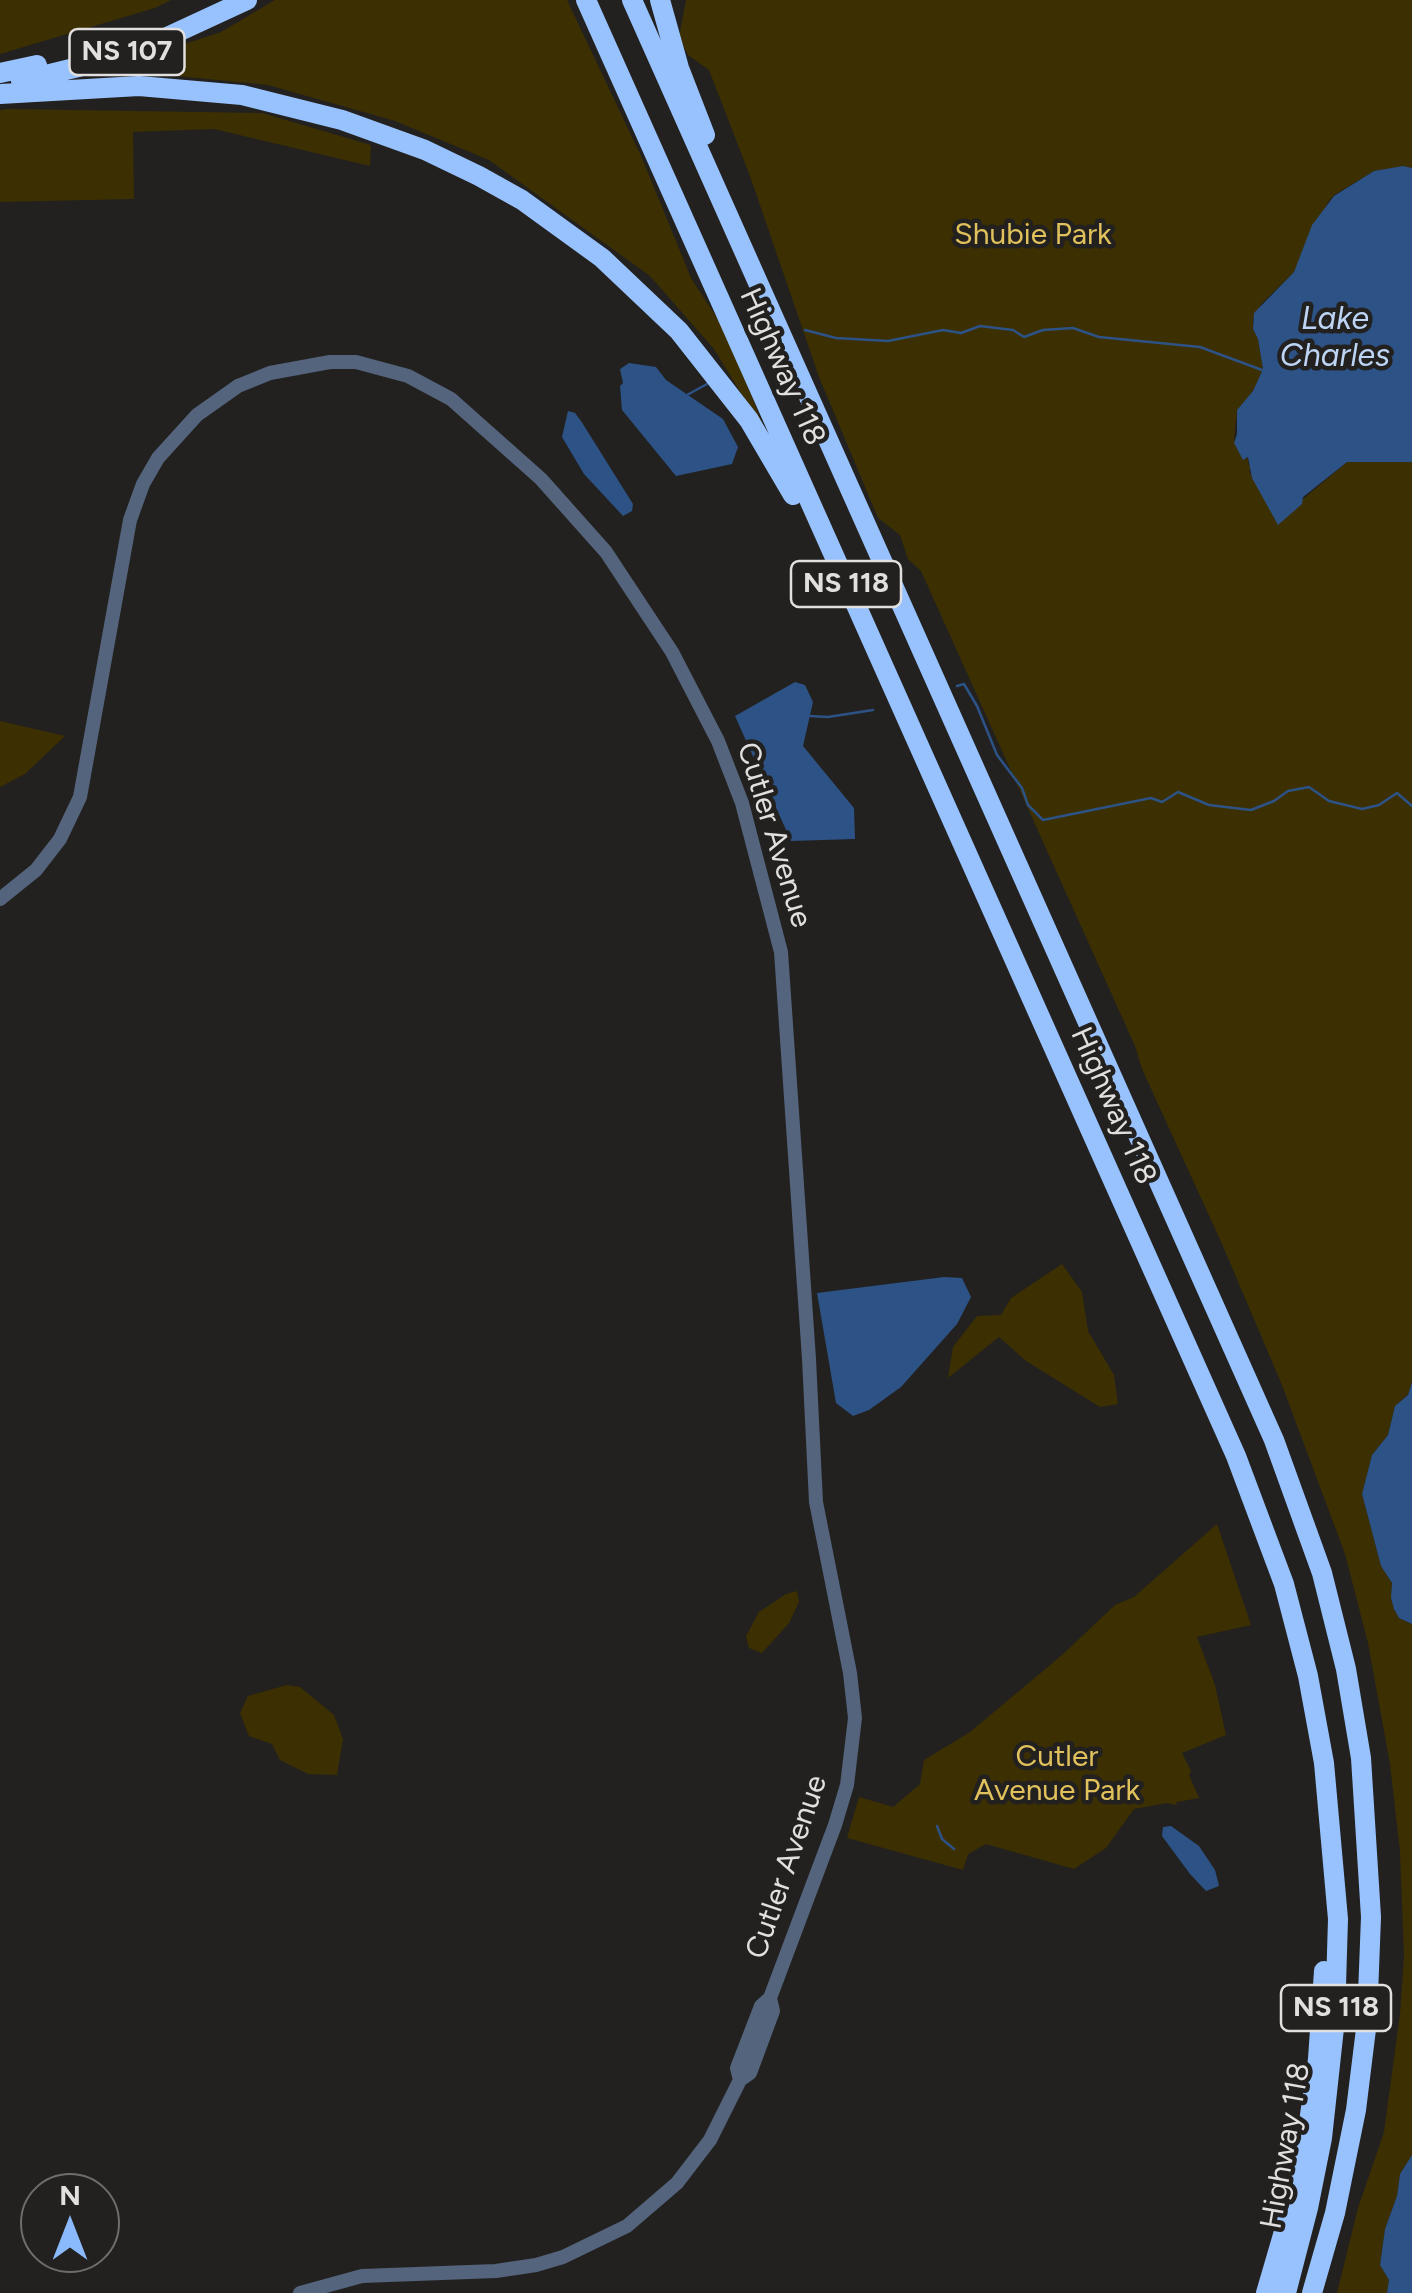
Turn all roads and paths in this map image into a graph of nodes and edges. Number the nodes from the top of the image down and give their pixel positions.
1 (217, 0) edge
2 (247, 0) edge
3 (586, 0) edge
4 (632, 0) edge
5 (660, 0) edge
6 (0, 72) edge
7 (0, 86) edge
8 (0, 94) edge
9 (791, 356) junction
10 (926, 762) junction
11 (0, 899) edge
12 (1317, 1719) junction
13 (1367, 1818) junction
14 (300, 2293) edge
15 (1266, 2293) edge
16 (1286, 2293) edge
17 (1312, 2293) edge
18 (1320, 2293) edge

1 - 6 highway
2 - 7 highway, NS 107
3 - 10 highway, Highway 118 / NS 118
4 - 9 highway, Highway 118 / NS 118
5 - 9 highway
8 - 10 highway
9 - 13 highway, Highway 118 / NS 118
10 - 12 highway, Highway 118 / NS 118
11 - 14 street, Cutler Avenue
12 - 15 highway
12 - 16 highway, Highway 118 / NS 118
13 - 17 highway, Highway 118 / NS 118
13 - 18 highway

